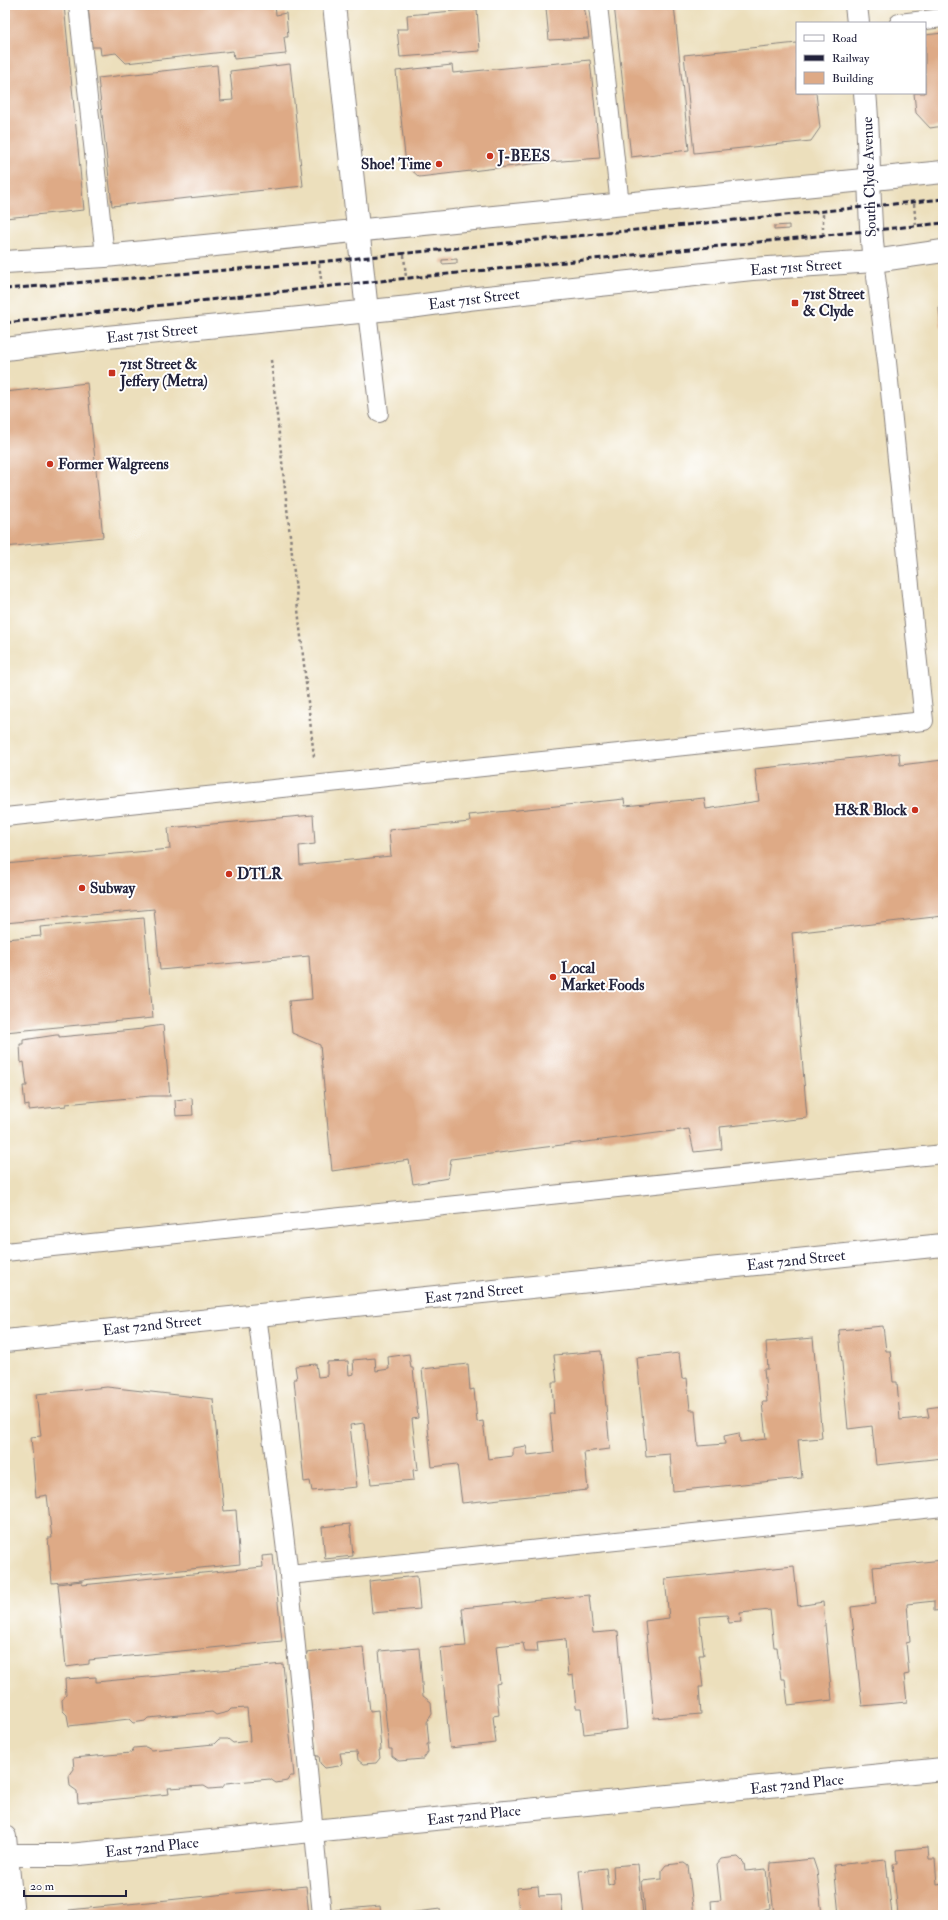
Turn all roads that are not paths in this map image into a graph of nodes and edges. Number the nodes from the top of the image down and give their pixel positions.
1 (78, 5) edge
2 (334, 5) edge
3 (598, 5) edge
4 (856, 5) edge
5 (943, 18) edge
6 (858, 22) edge
7 (908, 22) edge
8 (865, 94) edge
9 (943, 172) edge
10 (870, 180) junction
11 (620, 205) junction
12 (358, 230) junction
13 (943, 251) edge
14 (105, 256) junction
15 (874, 260) junction
16 (5, 262) edge
17 (367, 311) junction
18 (5, 350) edge
19 (379, 413) dead end
20 (5, 818) edge
21 (943, 1154) edge
22 (943, 1245) edge
23 (5, 1252) edge
24 (257, 1314) junction
25 (5, 1341) edge
26 (943, 1507) edge
27 (289, 1575) junction
28 (943, 1769) edge
29 (315, 1831) junction
30 (6, 1849) edge
31 (13, 1915) edge
32 (322, 1915) edge

1 - 14 lane
2 - 12 street
3 - 11 lane
4 - 6 street
5 - 7 lane
8 - 10 street, South Clyde Avenue
9 - 10 street
10 - 11 street
10 - 15 street, South Clyde Avenue
11 - 12 street
12 - 14 street
12 - 17 street
13 - 15 street, East 71st Street
14 - 16 street
15 - 17 street, East 71st Street
15 - 20 lane
17 - 18 street, East 71st Street
17 - 19 lane
21 - 23 lane
22 - 24 street, East 72nd Street
24 - 25 street, East 72nd Street
24 - 27 lane
26 - 27 lane
27 - 29 lane
28 - 29 street, East 72nd Place
29 - 30 street, East 72nd Place
29 - 32 lane
30 - 31 street

